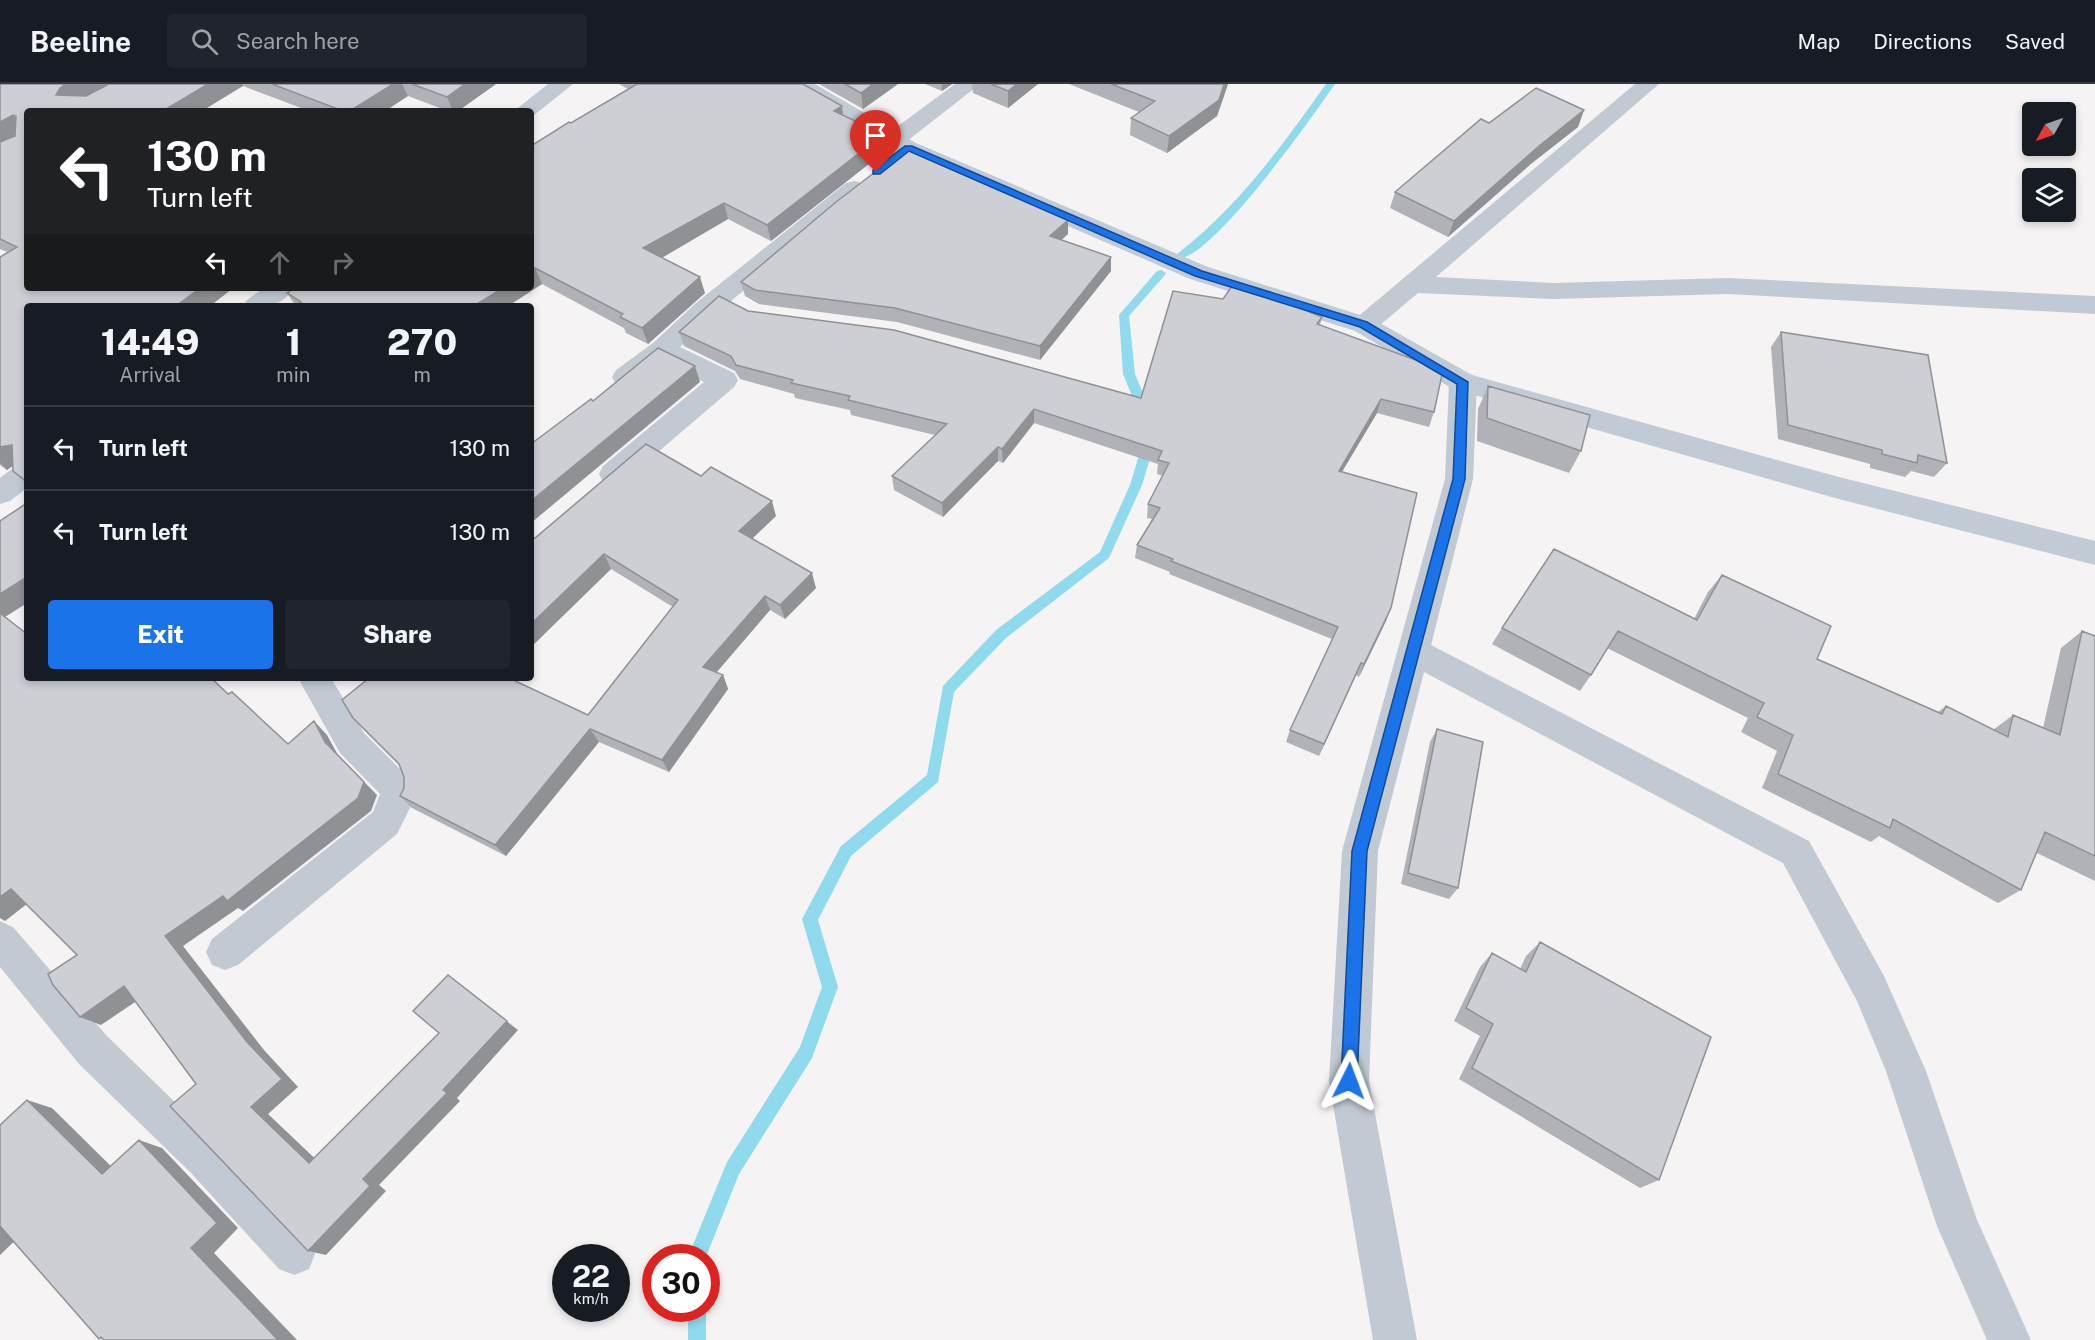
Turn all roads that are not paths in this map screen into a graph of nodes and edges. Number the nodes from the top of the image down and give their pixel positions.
1 (562, 84) edge
2 (799, 84) edge
3 (969, 84) edge
4 (1648, 84) edge
5 (529, 108) edge
6 (891, 156) junction
7 (1411, 284) junction
8 (277, 291) edge
9 (260, 303) edge
10 (2095, 305) edge
11 (1364, 325) junction
12 (662, 349) junction
13 (1462, 382) junction
14 (606, 392) edge
15 (24, 475) edge
16 (592, 491) edge
17 (0, 493) edge
18 (2095, 554) edge
19 (1414, 652) junction
20 (318, 681) edge
21 (0, 939) edge
22 (225, 952) dead end
23 (294, 1254) edge
24 (1395, 1340) edge
25 (2009, 1340) edge

1 - 5 street
2 - 6 street
3 - 6 street
4 - 7 street
6 - 11 street
6 - 12 street
7 - 10 street
7 - 11 street
8 - 9 street
11 - 13 street
12 - 14 street
12 - 16 street
13 - 18 street
13 - 19 street
15 - 17 street
19 - 24 street
19 - 25 street
20 - 22 street
21 - 23 street

